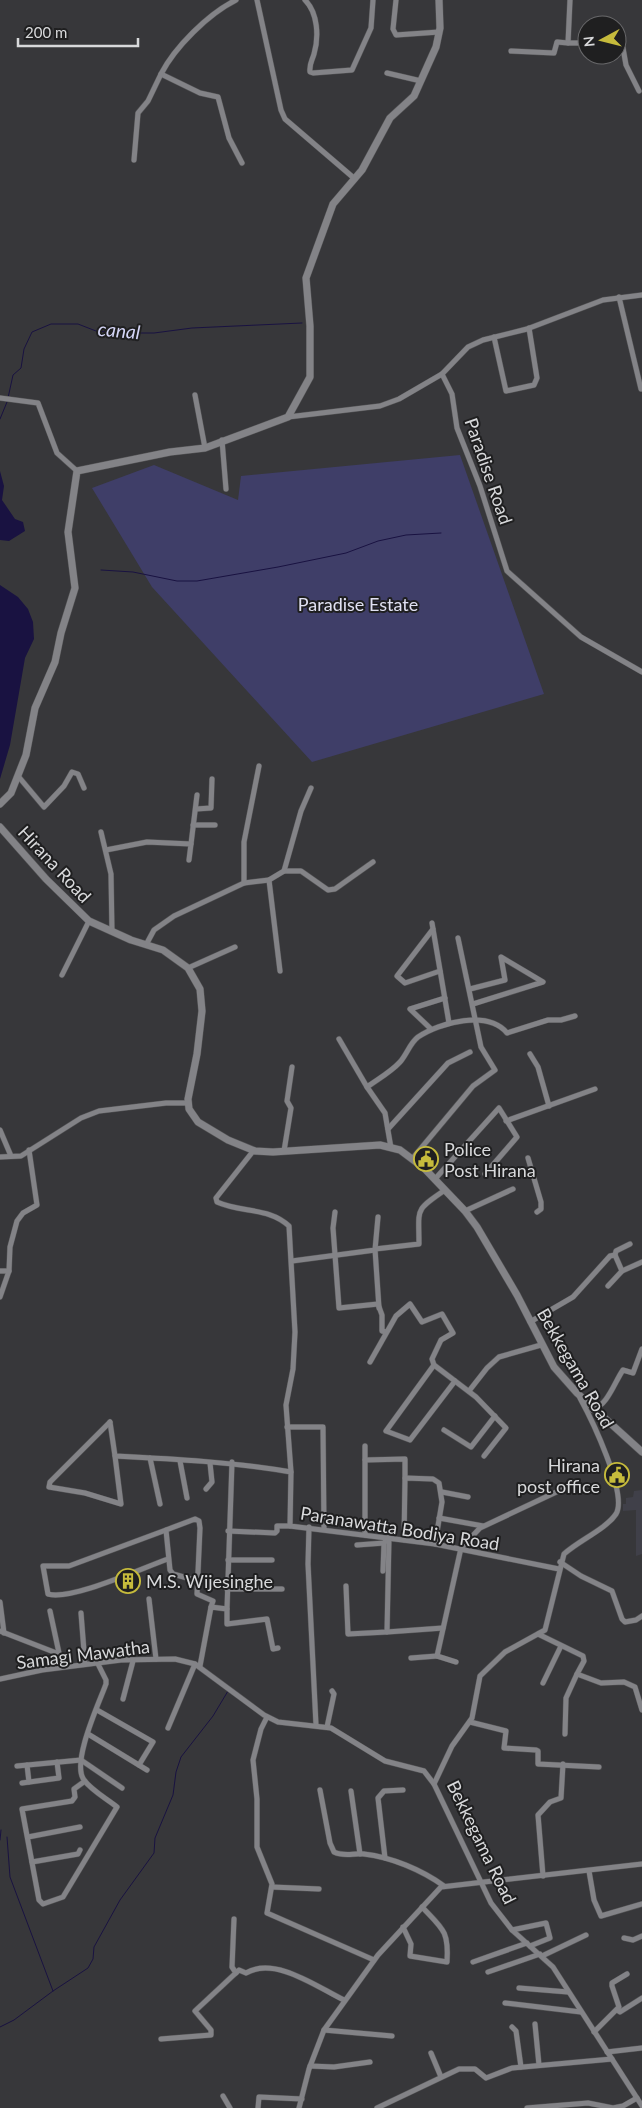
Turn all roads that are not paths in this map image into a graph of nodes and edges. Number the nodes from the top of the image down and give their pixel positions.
1 (236, 0) edge
2 (257, 0) edge
3 (305, 0) edge
4 (373, 0) edge
5 (396, 0) edge
6 (439, 0) edge
7 (570, 0) edge
8 (440, 32) junction
9 (568, 43) junction
10 (577, 43) edge
11 (511, 51) dead end
12 (626, 65) edge
13 (387, 73) dead end
14 (160, 74) junction
15 (421, 81) junction
16 (639, 91) dead end
17 (134, 160) dead end
18 (242, 163) dead end
19 (354, 179) junction
20 (642, 295) edge
21 (619, 297) junction
22 (530, 328) junction
23 (494, 337) junction
24 (442, 374) junction
25 (641, 389) edge
26 (195, 395) dead end
27 (0, 398) edge
28 (288, 417) junction
29 (222, 440) junction
30 (205, 448) junction
31 (77, 471) junction
32 (226, 489) dead end
33 (642, 672) edge
34 (259, 766) dead end
35 (18, 776) junction
36 (212, 779) dead end
37 (84, 788) dead end
38 (311, 788) dead end
39 (197, 795) dead end
40 (0, 804) edge
41 (196, 808) junction
42 (0, 822) edge
43 (193, 825) junction
44 (215, 825) dead end
45 (3, 830) edge
46 (101, 832) dead end
47 (190, 844) junction
48 (106, 850) junction
49 (189, 860) dead end
50 (373, 862) dead end
51 (284, 871) junction
52 (269, 880) junction
53 (244, 884) junction
54 (89, 921) junction
55 (112, 933) junction
56 (458, 938) dead end
57 (147, 943) junction
58 (235, 946) dead end
59 (188, 968) junction
60 (280, 971) dead end
61 (440, 971) junction
62 (62, 975) dead end
63 (470, 989) junction
64 (445, 998) junction
65 (473, 1004) junction
66 (575, 1016) dead end
67 (474, 1020) junction
68 (449, 1023) junction
69 (431, 1029) junction
70 (339, 1039) dead end
71 (470, 1052) dead end
72 (530, 1054) dead end
73 (292, 1067) dead end
74 (367, 1088) junction
75 (595, 1089) dead end
76 (188, 1103) junction
77 (549, 1106) junction
78 (506, 1120) junction
79 (388, 1129) junction
80 (0, 1130) edge
81 (391, 1148) junction
82 (29, 1150) junction
83 (254, 1150) junction
84 (284, 1151) junction
85 (11, 1156) junction
86 (0, 1157) edge
87 (528, 1158) dead end
88 (412, 1159) junction
89 (485, 1174) dead end
90 (435, 1179) junction
91 (513, 1188) dead end
92 (446, 1190) junction
93 (465, 1211) junction
94 (335, 1212) dead end
95 (537, 1212) dead end
96 (378, 1217) dead end
97 (630, 1244) dead end
98 (375, 1249) junction
99 (335, 1254) junction
100 (615, 1255) junction
101 (292, 1261) junction
102 (642, 1262) edge
103 (0, 1271) edge
104 (9, 1271) junction
105 (622, 1271) junction
106 (608, 1286) dead end
107 (0, 1297) edge
108 (380, 1308) junction
109 (530, 1322) junction
110 (386, 1332) junction
111 (541, 1345) junction
112 (642, 1349) edge
113 (370, 1362) dead end
114 (434, 1365) junction
115 (455, 1381) junction
116 (469, 1392) junction
117 (590, 1410) junction
118 (495, 1416) junction
119 (287, 1427) junction
120 (444, 1430) dead end
121 (365, 1446) dead end
122 (642, 1452) edge
123 (115, 1456) junction
124 (484, 1456) dead end
125 (150, 1458) junction
126 (180, 1460) junction
127 (365, 1460) junction
128 (232, 1462) junction
129 (210, 1463) junction
130 (291, 1472) junction
131 (405, 1478) junction
132 (567, 1487) dead end
133 (206, 1489) dead end
134 (442, 1492) junction
135 (468, 1497) dead end
136 (186, 1498) dead end
137 (160, 1504) dead end
138 (439, 1518) junction
139 (290, 1526) junction
140 (484, 1526) junction
141 (309, 1527) junction
142 (166, 1530) junction
143 (324, 1530) junction
144 (228, 1531) junction
145 (365, 1535) junction
146 (388, 1538) junction
147 (404, 1540) junction
148 (384, 1543) junction
149 (357, 1544) dead end
150 (435, 1544) junction
151 (461, 1548) junction
152 (168, 1560) junction
153 (228, 1560) junction
154 (272, 1560) dead end
155 (560, 1562) junction
156 (559, 1569) junction
157 (383, 1571) dead end
158 (198, 1581) junction
159 (346, 1586) dead end
160 (282, 1588) dead end
161 (227, 1589) junction
162 (149, 1599) dead end
163 (0, 1602) edge
164 (211, 1607) junction
165 (227, 1609) junction
166 (50, 1611) dead end
167 (81, 1612) dead end
168 (642, 1616) edge
169 (444, 1628) junction
170 (2, 1632) edge
171 (387, 1632) junction
172 (538, 1634) junction
173 (561, 1646) junction
174 (278, 1648) dead end
175 (59, 1654) junction
176 (437, 1656) junction
177 (411, 1658) dead end
178 (156, 1659) junction
179 (133, 1660) junction
180 (97, 1662) junction
181 (456, 1662) dead end
182 (85, 1664) junction
183 (195, 1664) junction
184 (200, 1666) junction
185 (62, 1667) junction
186 (577, 1674) junction
187 (0, 1679) edge
188 (543, 1683) dead end
189 (332, 1691) dead end
190 (123, 1699) dead end
191 (97, 1710) junction
192 (642, 1710) edge
193 (267, 1717) junction
194 (470, 1722) junction
195 (316, 1725) junction
196 (327, 1727) junction
197 (168, 1728) dead end
198 (88, 1734) junction
199 (565, 1734) dead end
200 (81, 1760) junction
201 (57, 1762) junction
202 (563, 1764) junction
203 (27, 1765) junction
204 (139, 1765) junction
205 (17, 1766) dead end
206 (599, 1767) dead end
207 (147, 1770) dead end
208 (85, 1781) junction
209 (29, 1782) junction
210 (22, 1783) dead end
211 (434, 1784) junction
212 (122, 1788) dead end
213 (320, 1790) dead end
214 (403, 1790) dead end
215 (351, 1791) dead end
216 (80, 1827) dead end
217 (28, 1837) junction
218 (80, 1850) dead end
219 (360, 1854) junction
220 (385, 1858) junction
221 (32, 1862) junction
222 (642, 1864) edge
223 (589, 1871) junction
224 (543, 1876) junction
225 (480, 1882) junction
226 (444, 1886) junction
227 (272, 1887) junction
228 (319, 1889) dead end
229 (642, 1904) edge
230 (422, 1907) junction
231 (234, 1920) dead end
232 (403, 1927) junction
233 (512, 1930) junction
234 (586, 1935) dead end
235 (642, 1936) edge
236 (624, 1938) dead end
237 (528, 1945) junction
238 (541, 1955) junction
239 (374, 1960) junction
240 (474, 1962) dead end
241 (488, 1972) dead end
242 (236, 1973) junction
243 (627, 1974) dead end
244 (519, 1988) dead end
245 (568, 1992) junction
246 (642, 1998) edge
247 (344, 2000) junction
248 (505, 2003) dead end
249 (617, 2010) junction
250 (581, 2012) junction
251 (535, 2024) dead end
252 (512, 2027) dead end
253 (324, 2030) junction
254 (594, 2032) junction
255 (392, 2036) dead end
256 (161, 2039) dead end
257 (642, 2048) edge
258 (607, 2052) junction
259 (431, 2053) dead end
260 (612, 2059) junction
261 (370, 2062) dead end
262 (310, 2066) junction
263 (539, 2066) junction
264 (521, 2068) junction
265 (441, 2078) junction
266 (638, 2095) edge
267 (223, 2096) dead end
268 (302, 2099) junction
269 (579, 2106) edge
270 (642, 2106) edge
271 (555, 2107) edge
272 (230, 2108) edge
273 (258, 2108) edge
274 (299, 2108) edge
275 (377, 2108) edge
276 (527, 2108) edge

1 - 14 street
2 - 19 street
3 - 4 street
5 - 8 street
6 - 8 street
7 - 9 street
8 - 15 street
9 - 10 street
9 - 11 street
12 - 16 street
13 - 15 street
14 - 17 street
14 - 18 street
15 - 19 street
19 - 28 street
20 - 21 street
21 - 22 street
21 - 25 street
22 - 23 street
22 - 23 street
23 - 24 street
24 - 28 street
24 - 33 street, Paradise Road
26 - 30 street
27 - 31 street
28 - 29 street
29 - 30 street
29 - 32 street
30 - 31 street
31 - 35 street
34 - 53 street
35 - 37 street
35 - 40 street
36 - 41 street
38 - 51 street
39 - 41 street
41 - 43 street
42 - 45 street, Hirana Road
43 - 44 street
43 - 47 street
45 - 54 street, Hirana Road
46 - 48 street
47 - 48 street
47 - 49 street
48 - 55 street
50 - 51 street
51 - 52 street
52 - 53 street
52 - 60 street
53 - 57 street
54 - 55 street
54 - 62 street
55 - 57 street
56 - 63 street
57 - 59 street
58 - 59 street
59 - 76 street
61 - 61 street
61 - 64 street
63 - 65 street
63 - 65 street
64 - 68 street
64 - 69 street
65 - 67 street
66 - 67 street
67 - 68 street
67 - 88 street
68 - 69 street
69 - 74 street
70 - 74 street
71 - 79 street
72 - 77 street
73 - 84 street
74 - 79 street
75 - 77 street
76 - 82 street
76 - 83 street, Bekkegama Road
77 - 78 street
78 - 89 street
78 - 90 street
79 - 81 street
80 - 85 street
81 - 84 street, Bekkegama Road
81 - 88 street, Bekkegama Road
82 - 85 street
82 - 104 street
83 - 84 street, Bekkegama Road
83 - 101 street, Paranawatta Bodiya Road
85 - 86 street
87 - 95 street
88 - 90 street, Bekkegama Road
90 - 92 street, Bekkegama Road
91 - 93 street
92 - 93 street, Bekkegama Road
92 - 98 street
93 - 109 street, Bekkegama Road
94 - 99 street
96 - 98 street
97 - 100 street
98 - 99 street
98 - 108 street
99 - 101 street
99 - 108 street
100 - 105 street
100 - 109 street
101 - 119 street, Paranawatta Bodiya Road
102 - 105 street
103 - 104 street
104 - 107 street
105 - 106 street
108 - 110 street
109 - 111 street, Bekkegama Road
110 - 113 street
110 - 114 street
111 - 116 street
111 - 117 street, Bekkegama Road
112 - 117 street
114 - 115 street
114 - 115 street
115 - 116 street
116 - 118 street
117 - 122 street, Bekkegama Road
117 - 155 street, Bekkegama Road
118 - 120 street
118 - 124 street
119 - 130 street, Paranawatta Bodiya Road
119 - 143 street
121 - 127 street
123 - 123 street
123 - 125 street
125 - 126 street
125 - 137 street
126 - 129 street
126 - 136 street
127 - 131 street
127 - 145 street
128 - 129 street
128 - 130 street
128 - 144 street
129 - 133 street
130 - 139 street, Paranawatta Bodiya Road
131 - 134 street
131 - 147 street
132 - 140 street
134 - 135 street
134 - 138 street
138 - 140 street
138 - 150 street
139 - 141 street, Paranawatta Bodiya Road
139 - 144 street
140 - 151 street
141 - 143 street, Paranawatta Bodiya Road
141 - 195 street
142 - 152 street
142 - 152 street
142 - 158 street
143 - 145 street, Paranawatta Bodiya Road
144 - 153 street
145 - 146 street, Paranawatta Bodiya Road
146 - 147 street, Paranawatta Bodiya Road
146 - 148 street
146 - 171 street
147 - 150 street, Paranawatta Bodiya Road
148 - 149 street
148 - 157 street
150 - 151 street, Paranawatta Bodiya Road
151 - 156 street, Paranawatta Bodiya Road
151 - 169 street
152 - 158 street
153 - 154 street
153 - 161 street
155 - 156 street, Bekkegama Road
155 - 168 street
156 - 172 street, Bekkegama Road
158 - 164 street
159 - 171 street
160 - 161 street
161 - 165 street
162 - 178 street
163 - 170 street
164 - 165 street
164 - 184 street
165 - 174 street
166 - 175 street
167 - 182 street
169 - 171 street
169 - 176 street
170 - 175 street
172 - 173 street
172 - 194 street, Bekkegama Road
173 - 186 street
173 - 188 street
175 - 185 street
176 - 177 street
176 - 181 street
178 - 179 street, Samagi Mawatha
178 - 183 street, Samagi Mawatha
179 - 180 street, Samagi Mawatha
179 - 190 street
180 - 182 street, Samagi Mawatha
180 - 191 street
182 - 185 street, Samagi Mawatha
183 - 184 street, Samagi Mawatha
183 - 197 street
184 - 193 street, Samagi Mawatha
185 - 187 street, Samagi Mawatha
186 - 192 street
186 - 199 street
189 - 196 street
191 - 198 street
191 - 204 street
193 - 195 street, Samagi Mawatha
193 - 227 street
194 - 202 street
194 - 211 street, Bekkegama Road
195 - 196 street, Samagi Mawatha
196 - 211 street, Samagi Mawatha
198 - 200 street
198 - 204 street
200 - 201 street
200 - 208 street
200 - 212 street
201 - 203 street
201 - 209 street
202 - 206 street
202 - 224 street
203 - 205 street
203 - 209 street
204 - 207 street
208 - 217 street
208 - 221 street
209 - 210 street
211 - 225 street, Bekkegama Road
213 - 219 street
214 - 220 street
215 - 219 street
216 - 217 street
217 - 221 street
218 - 221 street
219 - 220 street
220 - 226 street
222 - 223 street
223 - 224 street
223 - 229 street
224 - 225 street
225 - 226 street
225 - 233 street, Bekkegama Road
226 - 230 street
227 - 228 street
227 - 239 street
230 - 232 street
230 - 232 street
231 - 242 street
232 - 239 street
233 - 237 street, Bekkegama Road
233 - 237 street
234 - 238 street
235 - 236 street
237 - 238 street, Bekkegama Road
237 - 240 street
238 - 241 street
238 - 245 street, Bekkegama Road
239 - 247 street
242 - 247 street
242 - 256 street
243 - 249 street
244 - 245 street
245 - 250 street, Bekkegama Road
246 - 249 street
247 - 253 street
248 - 250 street
249 - 254 street
250 - 254 street, Bekkegama Road
251 - 263 street
252 - 264 street
253 - 255 street
253 - 262 street
254 - 258 street, Bekkegama Road
257 - 258 street
258 - 260 street, Bekkegama Road
259 - 265 street
260 - 263 street
260 - 266 street, Bekkegama Road
261 - 262 street
262 - 268 street
263 - 264 street
264 - 265 street
265 - 275 street
266 - 269 street
266 - 270 street, Bekkegama Road
267 - 272 street
268 - 273 street
268 - 274 street
269 - 271 street
271 - 276 street

